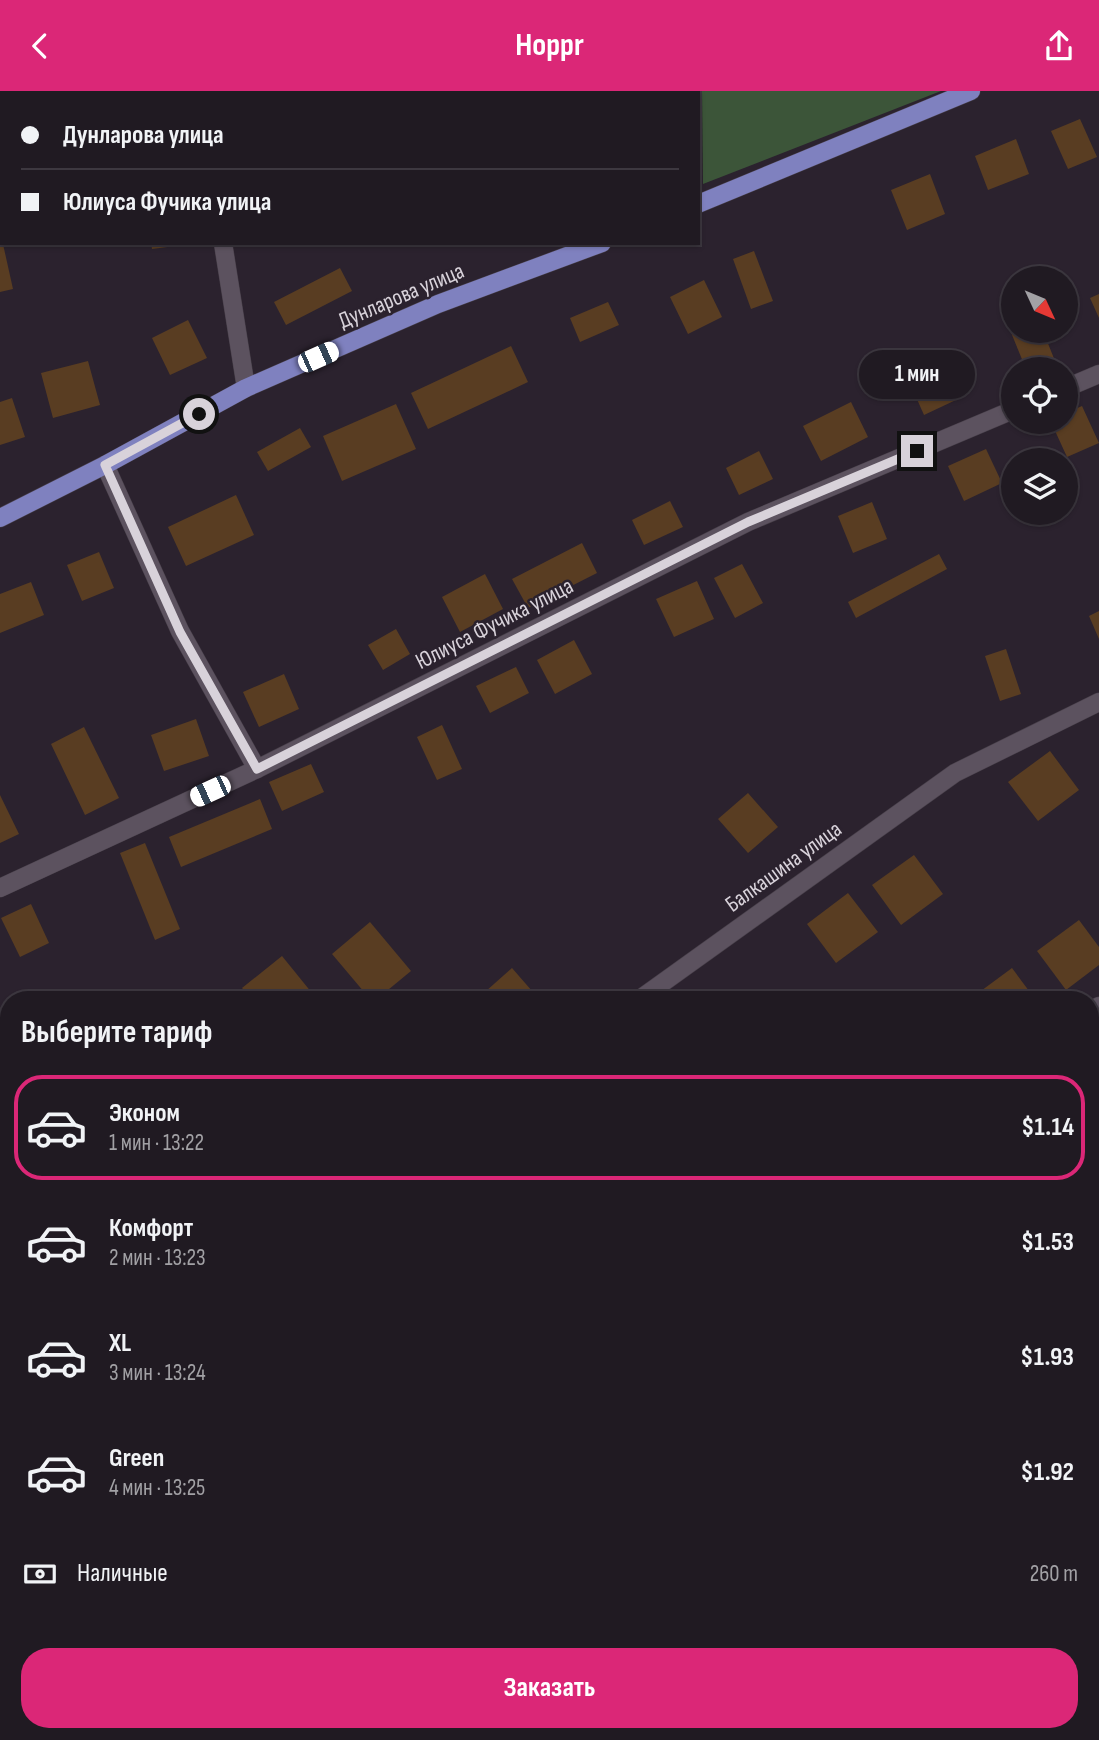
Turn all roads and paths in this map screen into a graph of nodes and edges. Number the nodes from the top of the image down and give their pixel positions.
1 (971, 91) edge
2 (700, 203) edge
3 (223, 245) edge
4 (596, 245) edge
5 (1099, 374) edge
6 (1078, 383) edge
7 (246, 388) junction
8 (1001, 416) edge
9 (105, 465) junction
10 (0, 518) edge
11 (1099, 702) edge
12 (257, 769) junction
13 (0, 888) edge
14 (651, 991) edge

1 - 2 main road
3 - 7 street
4 - 7 main road, Дунларова улица
5 - 6 street
7 - 9 main road, Дунларова улица
8 - 12 street, Юлиуса Фучика улица
9 - 10 main road, Дунларова улица
9 - 12 street
11 - 14 street, Балкашина улица
12 - 13 street, Юлиуса Фучика улица

